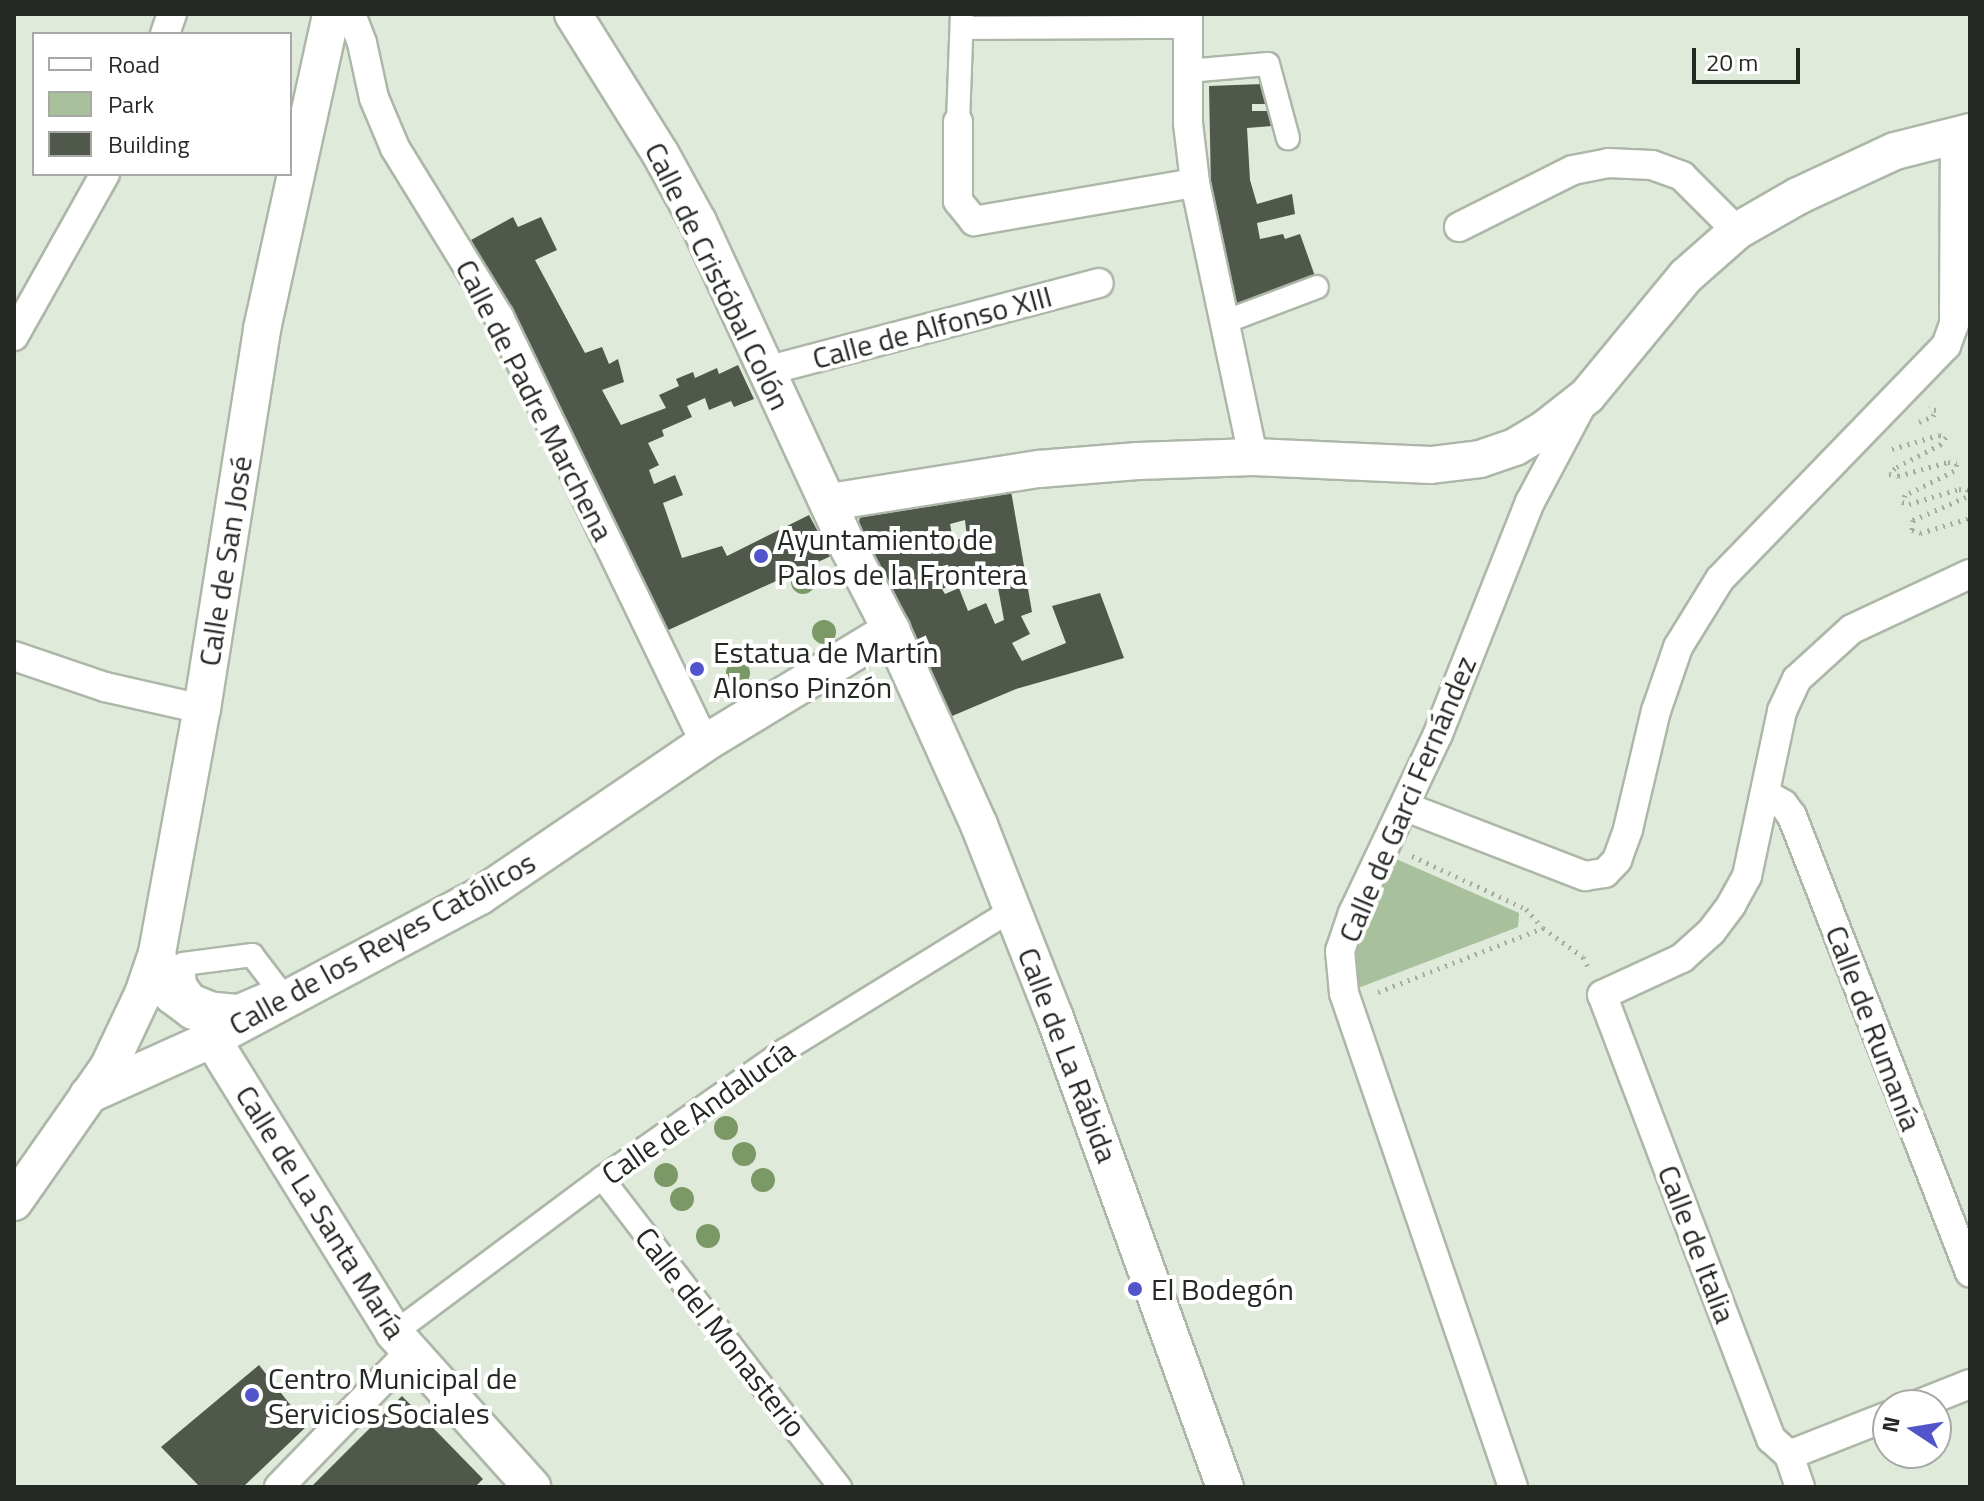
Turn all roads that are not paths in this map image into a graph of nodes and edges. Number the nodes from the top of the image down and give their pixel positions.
1 (331, 14) edge
2 (351, 14) edge
3 (573, 14) edge
4 (962, 21) edge
5 (1188, 21) edge
6 (1188, 71) junction
7 (958, 122) joint
8 (1963, 133) edge
9 (1288, 138) dead end
10 (104, 176) edge
11 (1195, 183) junction
12 (1459, 227) dead end
13 (1737, 231) junction
14 (1099, 283) dead end
15 (1317, 287) dead end
16 (1227, 321) junction
17 (14, 336) edge
18 (766, 371) junction
19 (1587, 396) junction
20 (1253, 457) junction
21 (830, 502) junction
22 (1969, 579) edge
23 (891, 630) junction
24 (14, 656) edge
25 (202, 709) junction
26 (705, 743) junction
27 (1765, 794) junction
28 (1406, 807) junction
29 (1013, 909) junction
30 (170, 959) junction
31 (255, 1017) junction
32 (212, 1039) junction
33 (88, 1095) junction
34 (602, 1178) junction
35 (14, 1202) edge
36 (1970, 1273) edge
37 (402, 1343) junction
38 (1872, 1422) edge
39 (1789, 1455) junction
40 (527, 1485) edge
41 (279, 1487) edge
42 (840, 1487) edge
43 (1225, 1487) edge
44 (1513, 1487) edge
45 (1800, 1487) edge

1 - 25 street, Calle de San José
2 - 26 street, Calle de Padre Marchena
3 - 18 street, Calle de Cristóbal Colón
4 - 5 street
4 - 7 street
5 - 6 street
6 - 9 street
6 - 11 street
7 - 11 street
8 - 13 street
8 - 28 street
10 - 17 street
11 - 16 street
12 - 13 street
13 - 19 street
14 - 18 street, Calle de Alfonso XIII
15 - 16 street
16 - 20 street
18 - 21 street, Calle de Cristóbal Colón
19 - 20 street
19 - 28 street, Calle de Garci Fernández
20 - 21 street
21 - 23 street, Calle de Cristóbal Colón
22 - 27 street
23 - 26 street, Calle de los Reyes Católicos
23 - 29 street, Calle de La Rábida
24 - 25 street
25 - 30 street, Calle de San José
26 - 31 street, Calle de los Reyes Católicos
27 - 36 street, Calle de Rumanía
27 - 39 street, Calle de Italia
28 - 44 street, Calle de Garci Fernández
29 - 34 street, Calle de Andalucía
29 - 43 street, Calle de La Rábida
30 - 31 street
30 - 33 street, Calle de San José
31 - 32 street, Calle de los Reyes Católicos
32 - 33 street, Calle de los Reyes Católicos
32 - 37 street, Calle de La Santa María
33 - 35 street, Calle de San José
34 - 37 street, Calle de Andalucía
34 - 42 street, Calle del Monasterio
37 - 40 street, Calle de La Santa María
37 - 41 street
38 - 39 street
39 - 45 street, Calle de Italia

